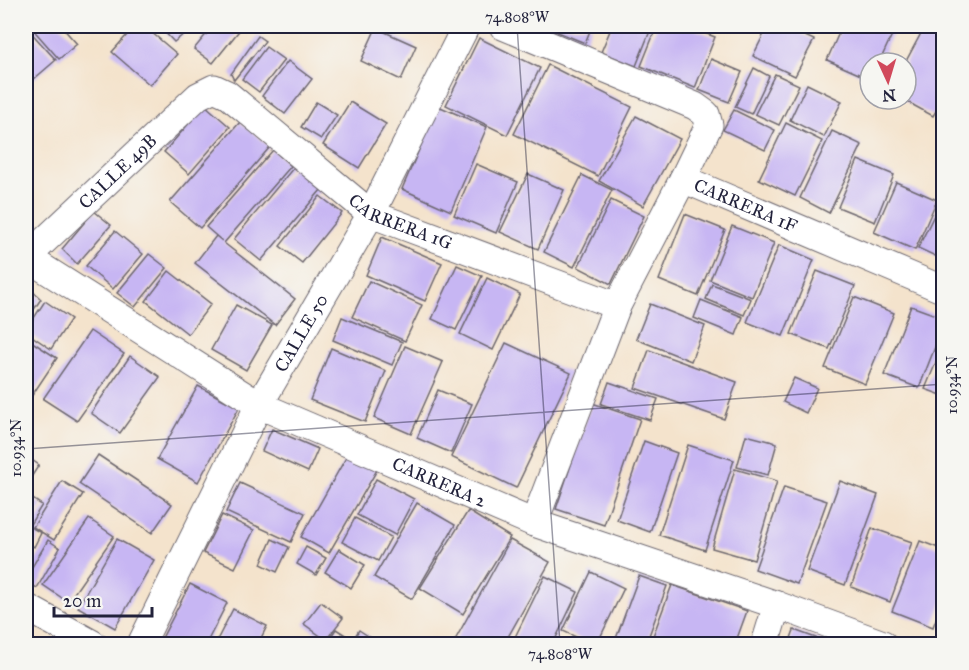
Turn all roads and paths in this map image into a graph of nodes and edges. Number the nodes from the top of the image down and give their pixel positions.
1 (466, 26) edge
2 (503, 26) edge
3 (214, 88) joint
4 (683, 179) junction
5 (371, 214) junction
6 (26, 257) edge
7 (944, 290) edge
8 (617, 306) junction
9 (259, 405) junction
10 (534, 524) junction
11 (777, 605) junction
12 (26, 607) edge
13 (93, 645) edge
14 (141, 645) edge
15 (765, 645) edge
16 (883, 645) edge

1 - 5 street, CALLE 50
2 - 4 street, CARRERA 1F
3 - 5 street, CARRERA 1G
3 - 6 street, CALLE 49B
4 - 7 street, CARRERA 1F
4 - 8 street
5 - 8 street, CARRERA 1G
5 - 9 street, CALLE 50
6 - 9 street, CARRERA 2
8 - 10 street
9 - 10 street, CARRERA 2
9 - 14 street, CALLE 50
10 - 11 street, CARRERA 2
11 - 15 street
11 - 16 street, CARRERA 2
12 - 13 street

